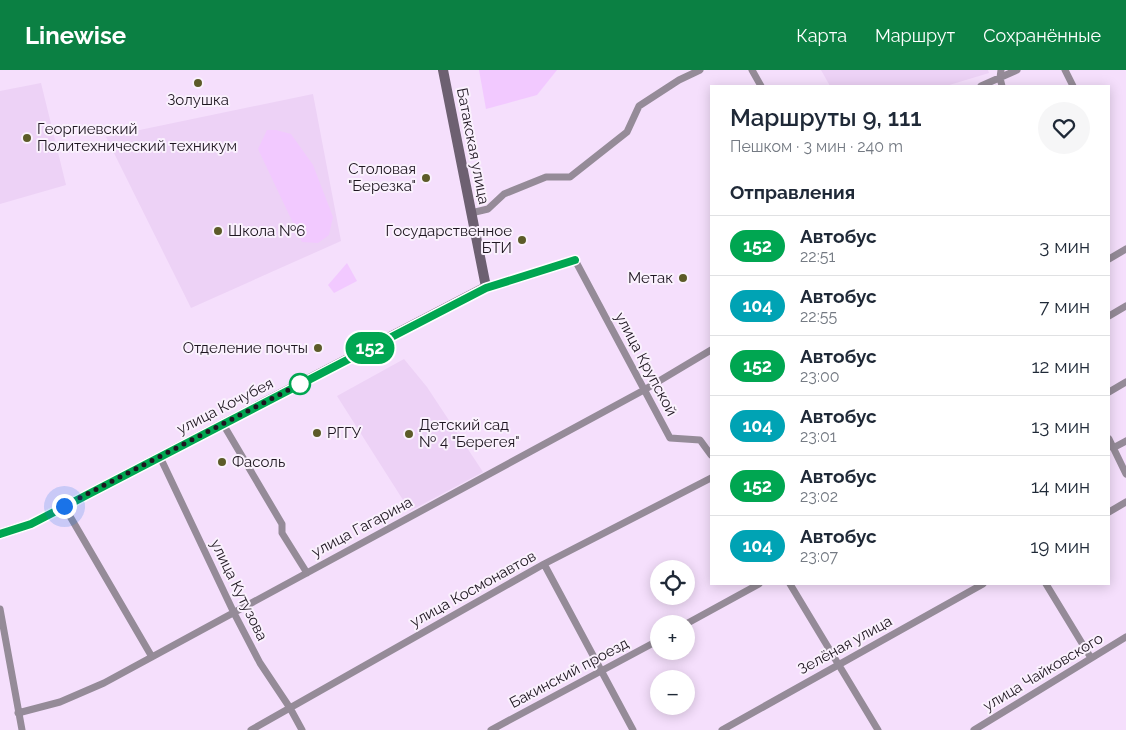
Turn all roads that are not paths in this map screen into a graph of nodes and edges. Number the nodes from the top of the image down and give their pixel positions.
1 (443, 70) edge
2 (700, 70) edge
3 (752, 70) edge
4 (1017, 70) edge
5 (1065, 70) edge
6 (1001, 74) edge
7 (760, 85) edge
8 (984, 85) edge
9 (1072, 85) edge
10 (471, 213) junction
11 (1126, 249) edge
12 (1110, 257) edge
13 (575, 260) joint
14 (486, 288) junction
15 (1126, 306) edge
16 (1110, 315) edge
17 (710, 351) edge
18 (1126, 382) edge
19 (644, 390) junction
20 (1110, 391) edge
21 (223, 424) junction
22 (1126, 440) edge
23 (1110, 441) edge
24 (1113, 448) junction
25 (710, 455) edge
26 (160, 457) junction
27 (1126, 474) edge
28 (710, 479) edge
29 (1126, 502) edge
30 (64, 506) junction
31 (1110, 511) edge
32 (0, 534) edge
33 (544, 564) junction
34 (307, 573) junction
35 (757, 585) edge
36 (791, 585) edge
37 (980, 585) edge
38 (1047, 585) edge
39 (0, 608) edge
40 (234, 613) junction
41 (695, 619) edge
42 (1126, 637) edge
43 (650, 645) edge
44 (152, 657) junction
45 (1091, 658) junction
46 (840, 664) junction
47 (602, 672) junction
48 (290, 708) junction
49 (18, 713) junction
50 (22, 730) edge
51 (251, 730) edge
52 (302, 730) edge
53 (491, 730) edge
54 (632, 730) edge
55 (722, 730) edge
56 (878, 730) edge
57 (974, 730) edge

1 - 10 main road, Батакская улица
2 - 10 street
3 - 7 street
4 - 6 street
5 - 9 street
6 - 8 street
10 - 14 main road, Батакская улица
11 - 12 street
13 - 14 street, улица Кочубея
13 - 19 street, улица Крупской
14 - 21 main road, улица Кочубея
15 - 16 street
17 - 19 street, улица Гагарина
18 - 20 street
19 - 25 street, улица Крупской
19 - 34 street, улица Гагарина
21 - 26 main road, улица Кочубея
21 - 34 street
22 - 24 street
23 - 24 street
24 - 27 street
26 - 30 main road, улица Кочубея
26 - 40 street, улица Кутузова
28 - 33 street, улица Космонавтов
29 - 31 street
30 - 32 main road, улица Кочубея
30 - 44 street
33 - 47 street
33 - 48 street, улица Космонавтов
34 - 40 street, улица Гагарина
35 - 41 street
36 - 46 street
37 - 46 street, Зелёная улица
38 - 45 street
39 - 49 street
40 - 44 street, улица Гагарина
40 - 48 street, улица Кутузова
42 - 45 street, улица Чайковского
43 - 47 street, Бакинский проезд
44 - 49 street, улица Гагарина
45 - 57 street, улица Чайковского
46 - 55 street, Зелёная улица
46 - 56 street
47 - 53 street, Бакинский проезд
47 - 54 street
48 - 51 street, улица Космонавтов
48 - 52 street, улица Кутузова
49 - 50 street

